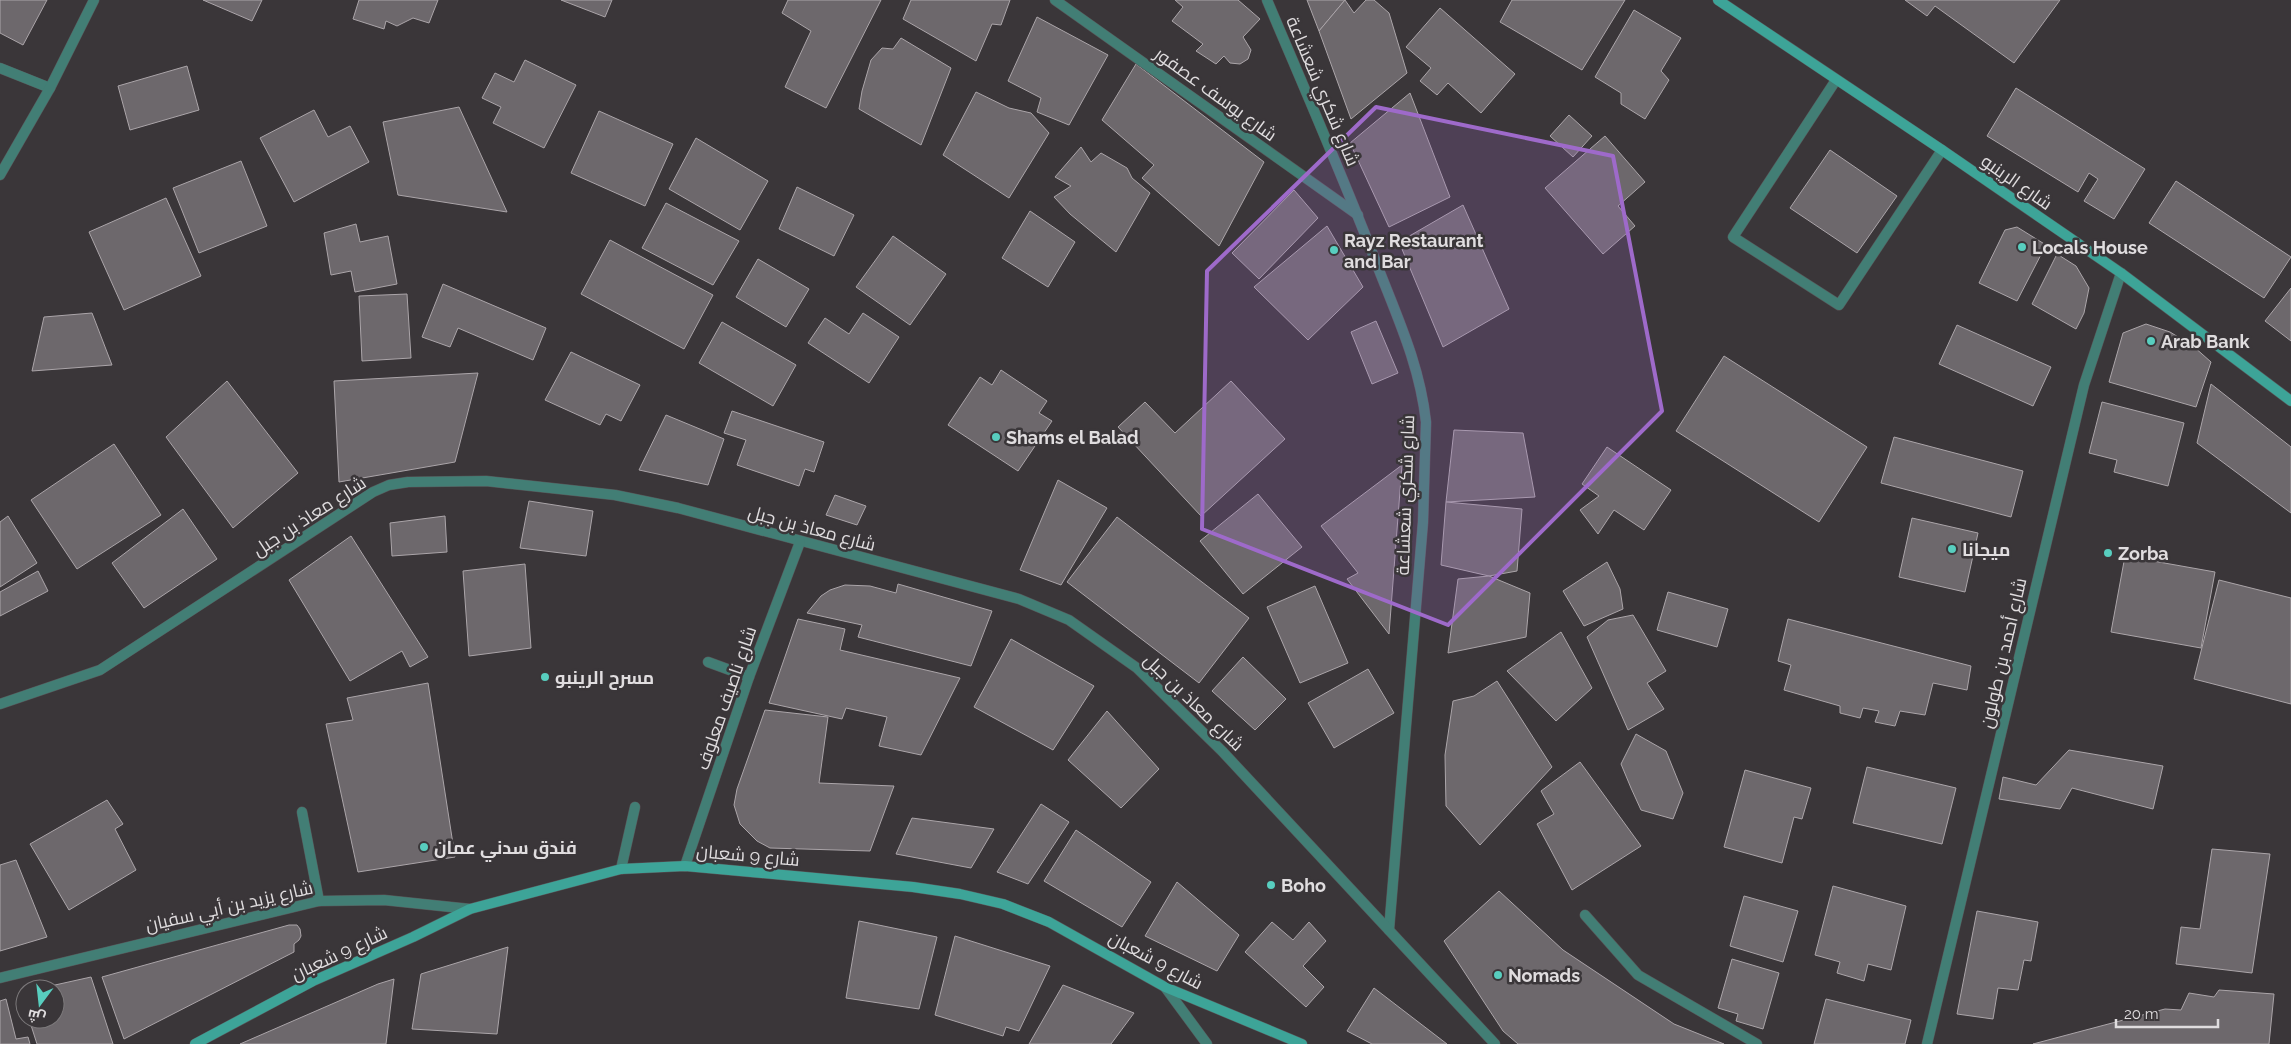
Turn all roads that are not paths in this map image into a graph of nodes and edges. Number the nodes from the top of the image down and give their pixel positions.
1 (94, 0) edge
2 (1055, 0) edge
3 (1267, 0) edge
4 (1718, 0) edge
5 (0, 68) edge
6 (1836, 80) junction
7 (50, 88) junction
8 (1942, 150) junction
9 (0, 174) edge
10 (1358, 215) junction
11 (2121, 273) junction
12 (2291, 401) edge
13 (800, 542) junction
14 (708, 662) dead end
15 (749, 676) junction
16 (0, 704) edge
17 (635, 807) dead end
18 (302, 812) dead end
19 (685, 866) junction
20 (621, 869) junction
21 (318, 901) junction
22 (470, 908) junction
23 (1585, 915) dead end
24 (1389, 930) junction
25 (0, 978) edge
26 (1165, 986) junction
27 (195, 1044) edge
28 (1207, 1044) edge
29 (1302, 1044) edge
30 (1495, 1044) edge
31 (1757, 1044) edge
32 (1927, 1044) edge

1 - 7 street
2 - 10 street, شارع يوسف عصفور
3 - 10 street, شارع شكري شعشاعة
4 - 6 street, شارع الرينبو
5 - 7 street
6 - 8 street, شارع الرينبو
6 - 8 street
7 - 9 street
8 - 11 street, شارع الرينبو
10 - 24 street, شارع شكري شعشاعة
11 - 12 street, شارع الرينبو
11 - 32 street, شارع أحمد بن طولون
13 - 15 street, شارع ناصيف معلوف
13 - 16 street, شارع معاذ بن جبل
13 - 24 street, شارع معاذ بن جبل
14 - 15 street
15 - 19 street, شارع ناصيف معلوف
17 - 20 street
18 - 21 street
19 - 20 street, شارع 9 شعبان
19 - 26 street, شارع 9 شعبان
20 - 22 street, شارع 9 شعبان
21 - 22 street, شارع يزيد بن أبي سفيان
21 - 25 street, شارع يزيد بن أبي سفيان
22 - 27 street, شارع 9 شعبان
23 - 31 street
24 - 30 street, شارع معاذ بن جبل
26 - 28 street
26 - 29 street, شارع 9 شعبان

